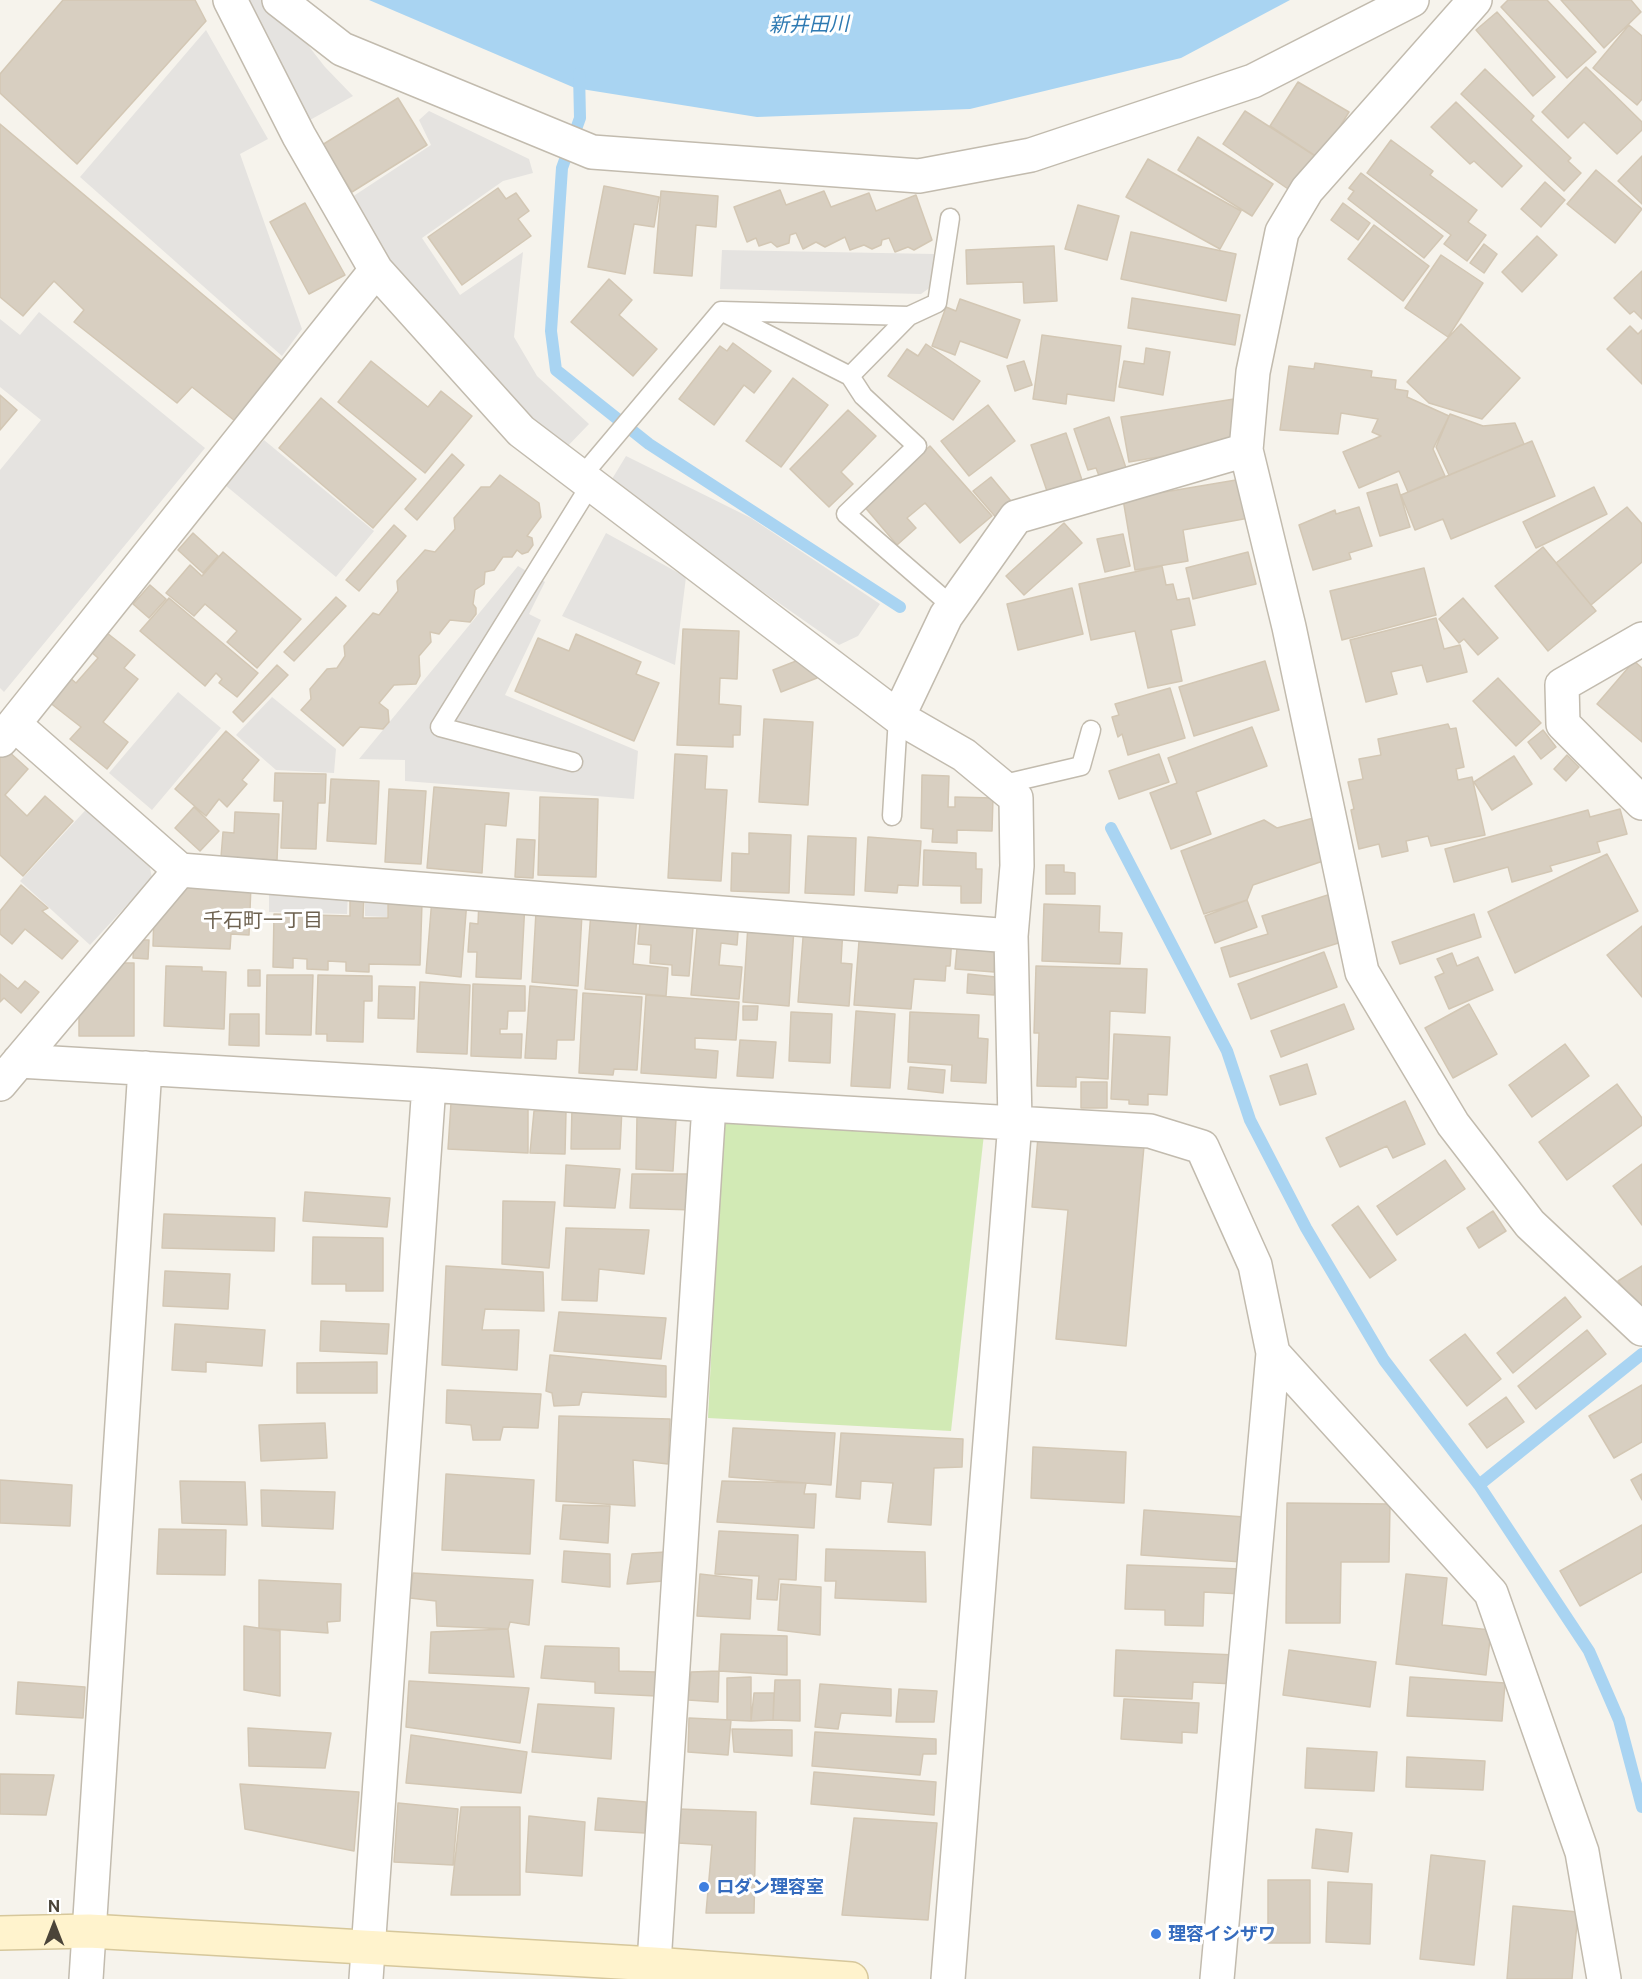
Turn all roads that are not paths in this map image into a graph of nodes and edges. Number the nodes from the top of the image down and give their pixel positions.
1 (230, 0) edge
2 (279, 0) edge
3 (1412, 0) edge
4 (1475, 0) edge
5 (950, 218) dead end
6 (376, 270) junction
7 (721, 312) junction
8 (909, 316) junction
9 (850, 376) junction
10 (1246, 450) junction
11 (586, 480) junction
12 (950, 612) junction
13 (1642, 639) edge
14 (898, 717) junction
15 (1091, 730) dead end
16 (7, 732) edge
17 (573, 762) dead end
18 (1000, 785) junction
19 (1642, 802) edge
20 (892, 816) dead end
21 (180, 870) junction
22 (1011, 936) junction
23 (145, 1068) junction
24 (10, 1072) edge
25 (429, 1084) junction
26 (709, 1105) junction
27 (1015, 1122) junction
28 (1642, 1329) edge
29 (1273, 1353) junction
30 (89, 1931) junction
31 (0, 1933) edge
32 (367, 1963) edge
33 (654, 1971) edge
34 (86, 1979) edge
35 (851, 1979) edge
36 (948, 1979) edge
37 (1217, 1979) edge
38 (1604, 1979) edge

1 - 6 street
2 - 3 street
4 - 10 street
5 - 8 lane
6 - 11 street
6 - 16 street
7 - 8 lane
7 - 9 lane
7 - 11 lane
8 - 9 lane
9 - 12 lane
10 - 12 street
10 - 28 street
11 - 14 street
11 - 17 lane
12 - 14 street
13 - 19 street
14 - 18 street
14 - 20 lane
15 - 18 lane
16 - 21 street
18 - 22 street
21 - 22 street
21 - 24 street
22 - 27 street
23 - 24 street
23 - 25 street
23 - 30 street
25 - 26 street
25 - 32 street
26 - 27 street
26 - 33 street
27 - 29 street
27 - 36 street
29 - 37 street
29 - 38 street
30 - 31 street
30 - 32 street
30 - 34 street
32 - 33 street
33 - 35 street

